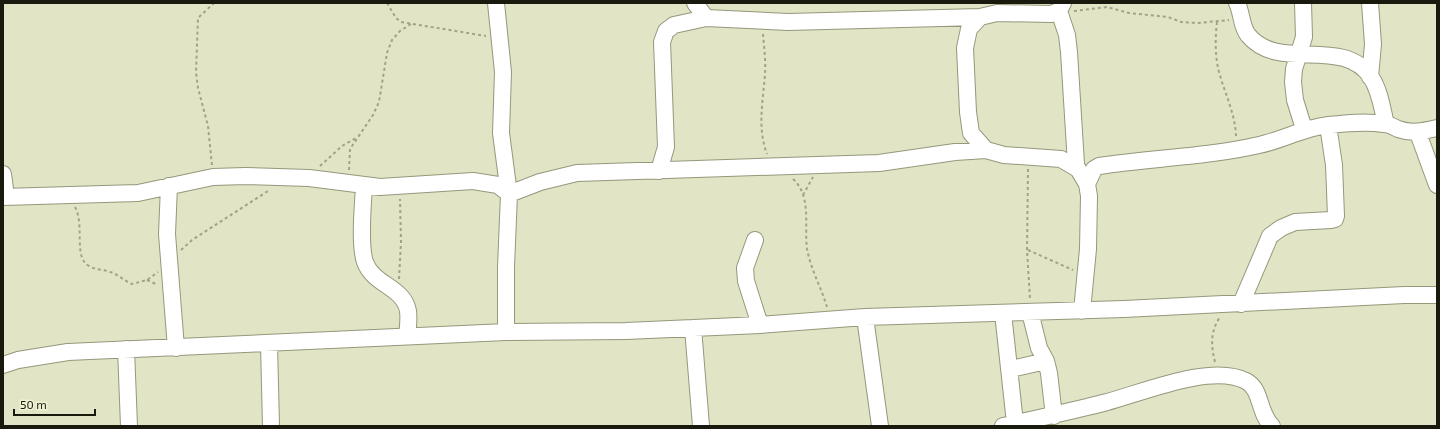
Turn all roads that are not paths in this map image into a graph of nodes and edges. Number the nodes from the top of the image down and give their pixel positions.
1 (496, 3) edge
2 (695, 3) edge
3 (1303, 3) edge
4 (1370, 3) edge
5 (1061, 10) edge
6 (1240, 10) edge
7 (980, 17) junction
8 (706, 18) junction
9 (1299, 54) junction
10 (1370, 77) junction
11 (1386, 124) junction
12 (1328, 125) junction
13 (1437, 128) edge
14 (1304, 130) junction
15 (971, 133) junction
16 (1418, 133) junction
17 (986, 150) junction
18 (955, 152) junction
19 (1074, 164) junction
20 (1099, 166) junction
21 (659, 172) junction
22 (3, 174) edge
23 (1087, 184) junction
24 (357, 185) junction
25 (1437, 185) edge
26 (169, 186) junction
27 (509, 194) junction
28 (5, 197) edge
29 (755, 240) dead end
30 (1437, 295) edge
31 (1235, 304) junction
32 (1082, 310) junction
33 (1030, 312) junction
34 (1003, 313) junction
35 (865, 316) junction
36 (760, 325) junction
37 (693, 328) junction
38 (506, 332) junction
39 (408, 336) junction
40 (269, 344) junction
41 (176, 348) junction
42 (126, 349) junction
43 (1046, 361) junction
44 (3, 365) edge
45 (1011, 369) junction
46 (1054, 416) junction
47 (1009, 425) edge
48 (129, 426) edge
49 (271, 426) edge
50 (701, 426) edge
51 (880, 426) edge
52 (1272, 426) edge

1 - 27 street
2 - 8 street
3 - 9 street
4 - 10 street
5 - 7 street
5 - 19 street
6 - 9 street
7 - 8 street
7 - 15 street
8 - 21 street
9 - 10 street
9 - 14 street
10 - 11 street
11 - 12 street
11 - 16 street
12 - 14 street
12 - 31 street
13 - 16 street
14 - 20 street
15 - 17 street
15 - 18 street
16 - 25 street
17 - 18 street
17 - 19 street
18 - 21 street
19 - 20 street
19 - 23 street
20 - 23 street
21 - 27 street
22 - 28 street
23 - 32 street
24 - 26 street
24 - 27 street
24 - 39 street
26 - 28 street
26 - 41 street
27 - 38 street
29 - 36 street
30 - 31 street
31 - 32 street
32 - 33 street
33 - 34 street
33 - 43 street
34 - 35 street
34 - 45 street
35 - 36 street
35 - 51 street
36 - 37 street
37 - 38 street
37 - 50 street
38 - 39 street
39 - 40 street
40 - 41 street
40 - 49 street
41 - 42 street
42 - 44 street
42 - 48 street
43 - 45 street
43 - 46 street
45 - 47 street
46 - 47 street
46 - 52 street

